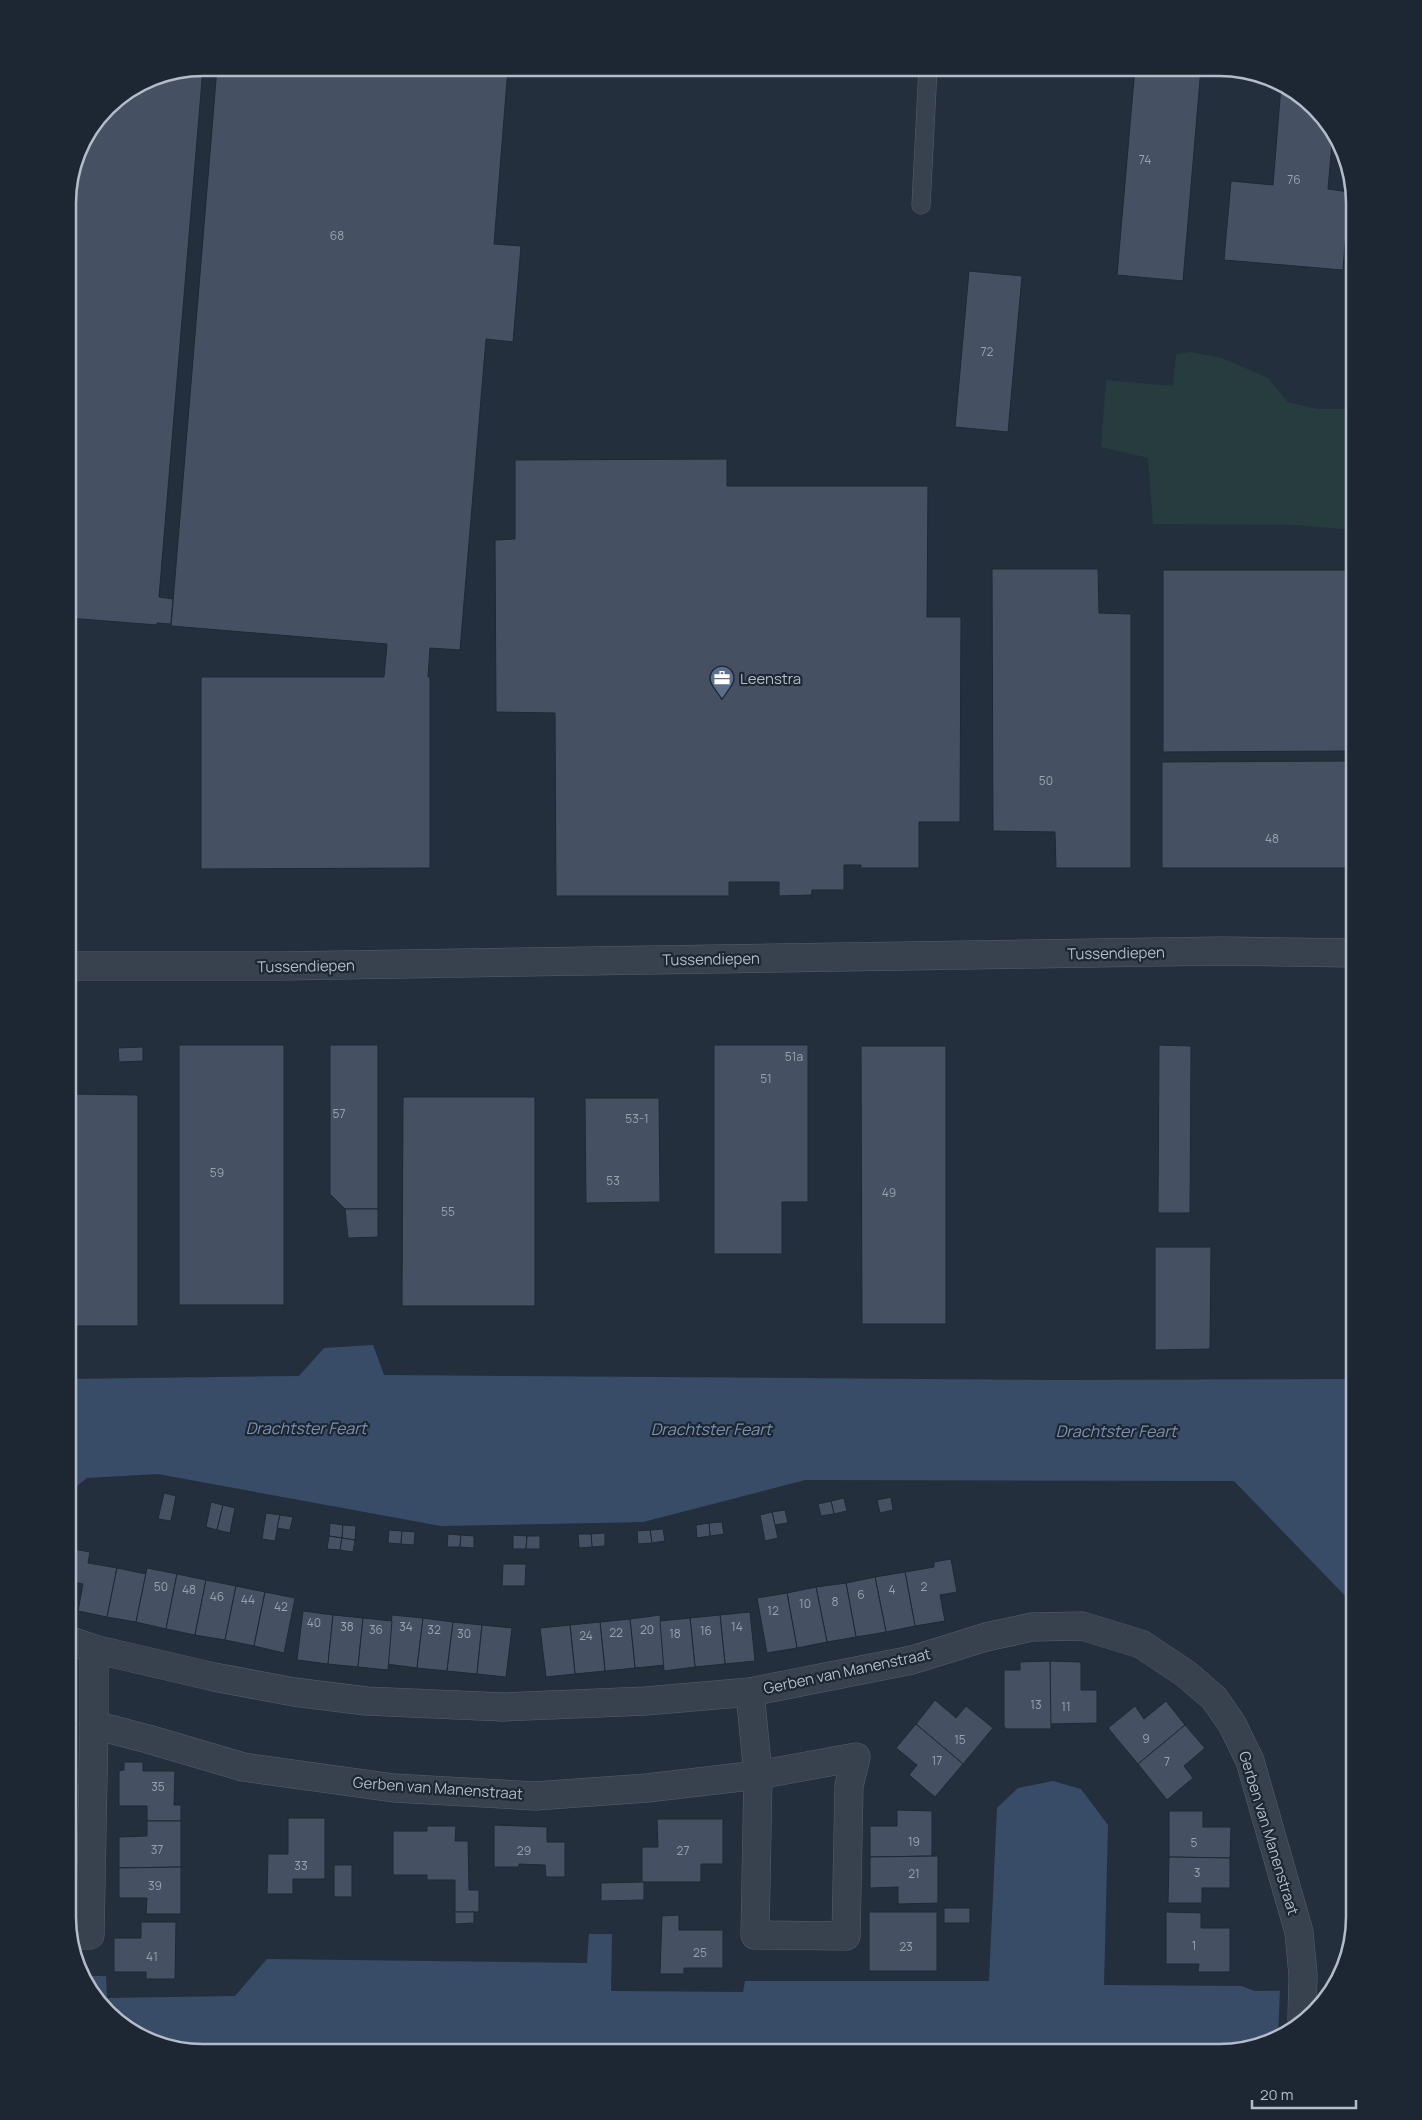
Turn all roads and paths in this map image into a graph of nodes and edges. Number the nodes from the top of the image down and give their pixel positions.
1 (928, 77) edge
2 (921, 204) dead end
3 (1346, 953) edge
4 (77, 966) edge
5 (76, 1643) edge
6 (94, 1648) junction
7 (750, 1692) junction
8 (94, 1725) junction
9 (758, 1775) junction
10 (77, 1935) edge
11 (1302, 2013) edge

1 - 2 lane
3 - 4 street, Tussendiepen
5 - 6 street, Gerben van Manenstraat
6 - 7 street, Gerben van Manenstraat
6 - 8 street
7 - 9 street, Gerben van Manenstraat
7 - 11 street, Gerben van Manenstraat
8 - 9 street, Gerben van Manenstraat
8 - 10 street
9 - 9 street, Gerben van Manenstraat

